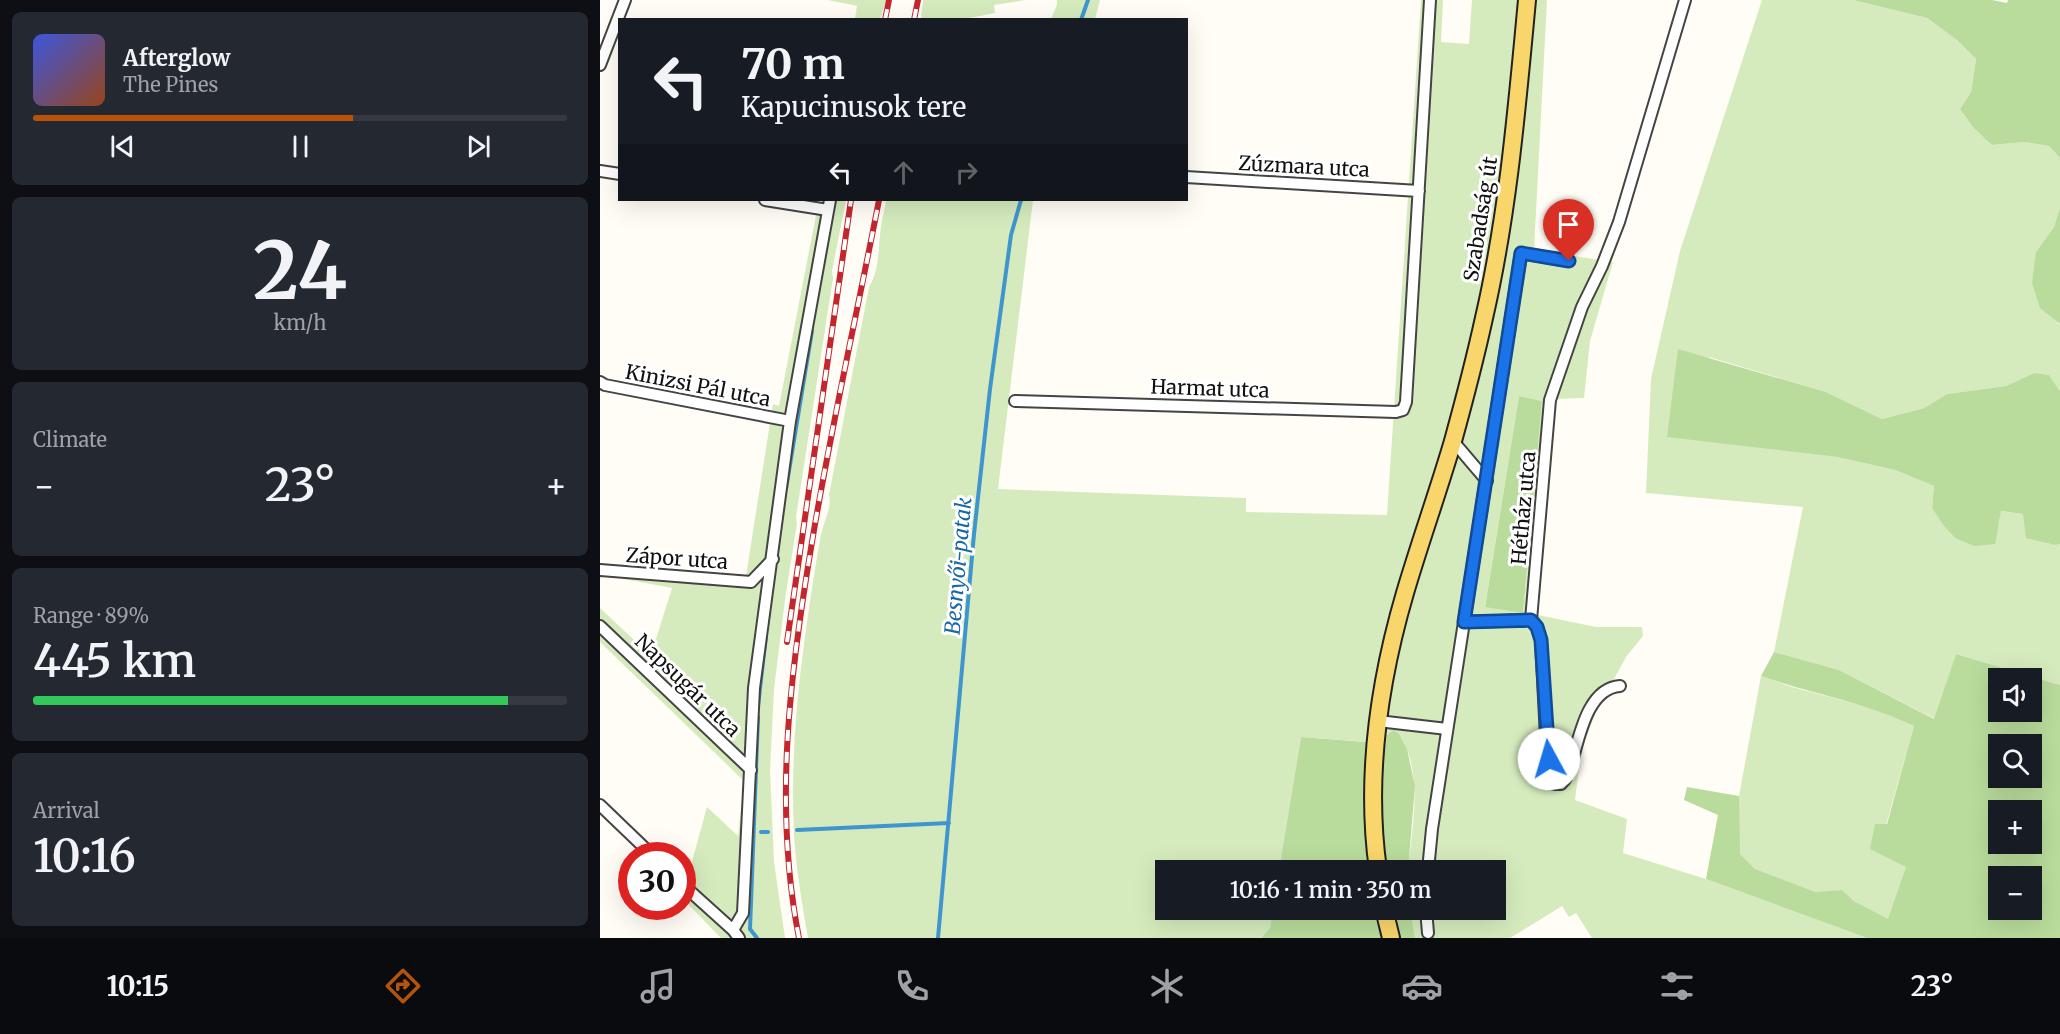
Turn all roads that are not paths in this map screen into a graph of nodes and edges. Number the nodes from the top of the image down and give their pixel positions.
1 (625, 0) edge
2 (1430, 0) edge
3 (1527, 0) edge
4 (1686, 0) edge
5 (618, 18) edge
6 (618, 18) edge
7 (600, 65) edge
8 (600, 171) edge
9 (618, 174) edge
10 (1188, 177) edge
11 (1419, 191) junction
12 (778, 201) edge
13 (829, 205) edge
14 (1569, 261) dead end
15 (600, 382) edge
16 (1015, 401) dead end
17 (790, 421) junction
18 (1453, 441) junction
19 (1487, 481) junction
20 (773, 559) junction
21 (600, 570) edge
22 (751, 582) junction
23 (766, 599) junction
24 (1531, 620) junction
25 (1464, 622) junction
26 (600, 626) edge
27 (1620, 686) dead end
28 (1378, 720) junction
29 (1447, 729) junction
30 (751, 770) junction
31 (600, 805) edge
32 (638, 842) edge
33 (1377, 860) edge
34 (1429, 860) edge
35 (696, 898) edge
36 (1387, 920) edge
37 (1427, 920) edge
38 (1428, 933) dead end
39 (736, 934) edge
40 (1391, 938) edge

1 - 6 street
2 - 11 street
3 - 18 main road, Szabadság út
4 - 24 street, Hétház utca
5 - 7 street
8 - 9 street
10 - 11 street, Zúzmara utca
11 - 16 street, Harmat utca
12 - 13 street
13 - 17 street
14 - 19 street
15 - 17 street, Kinizsi Pál utca
17 - 20 street
18 - 19 street
18 - 28 main road, Szabadság út
19 - 25 street
20 - 22 street
20 - 23 street
21 - 22 street, Zápor utca
22 - 23 street
23 - 30 street
24 - 25 street
24 - 27 street
25 - 29 street
26 - 30 street, Napsugár utca
28 - 29 street
28 - 33 main road, Szabadság út
29 - 34 street
30 - 39 street
31 - 32 street
35 - 39 street
36 - 40 main road
37 - 38 street

